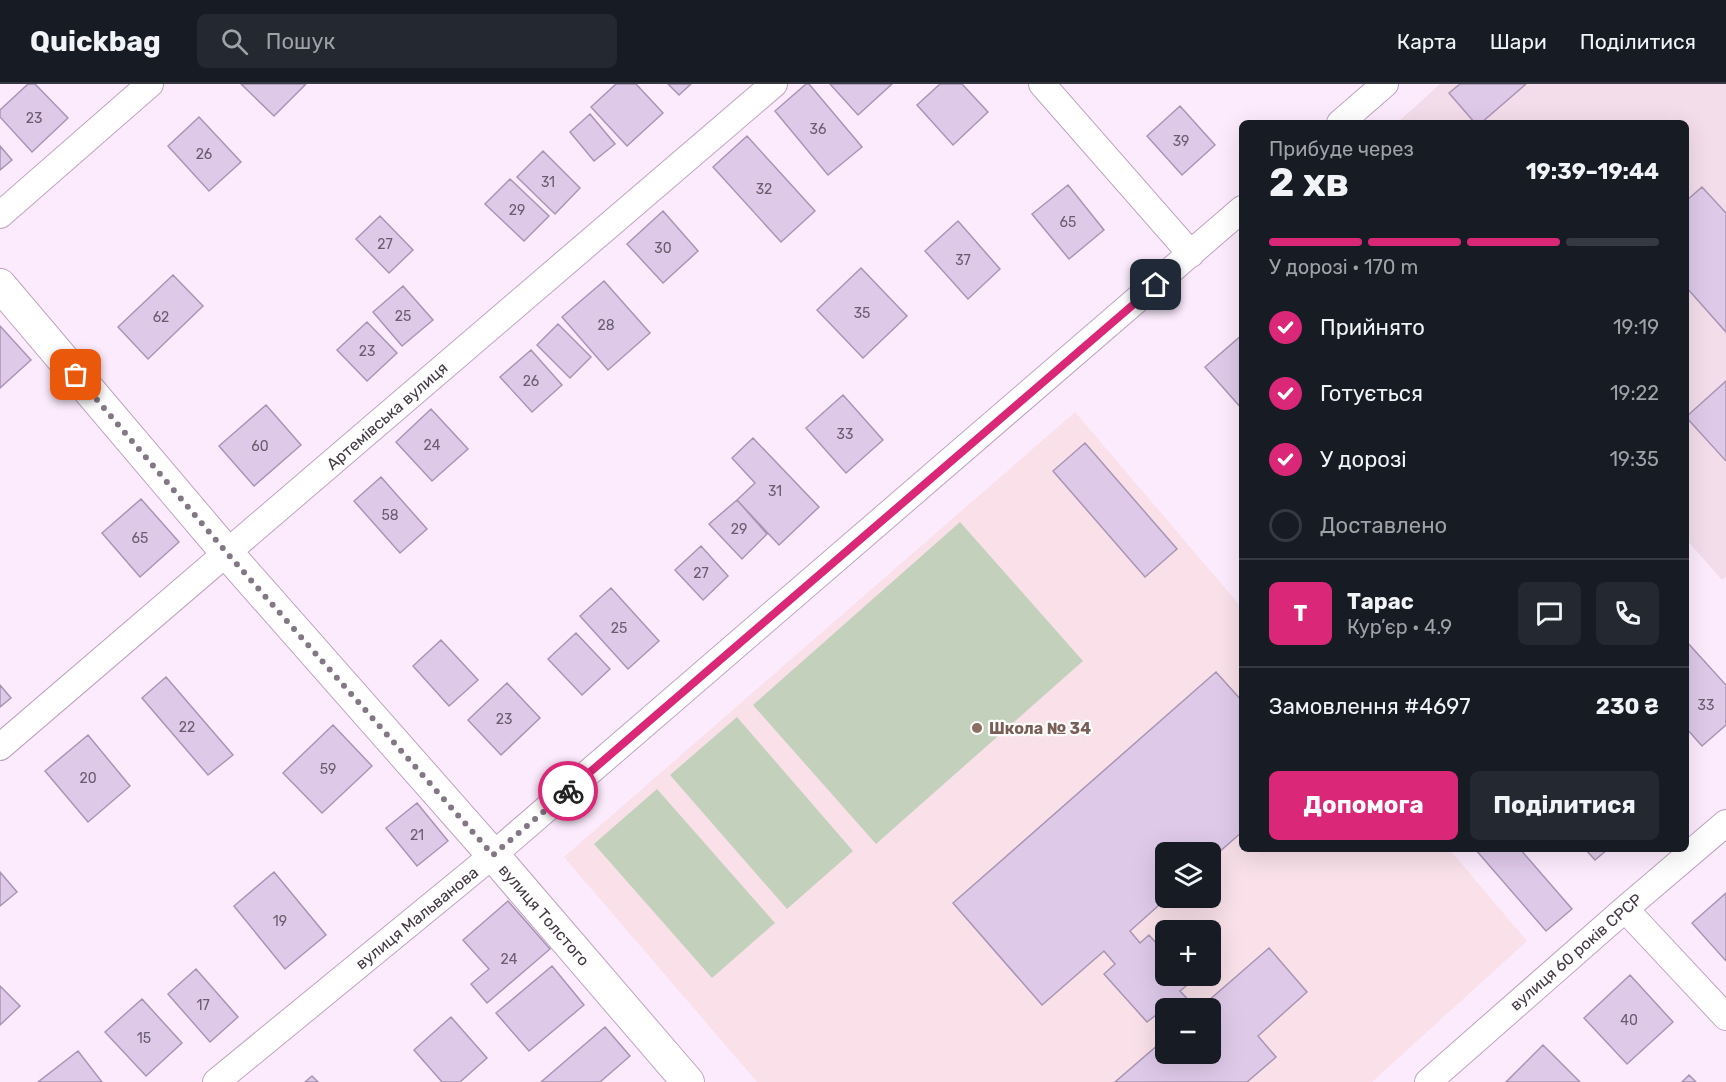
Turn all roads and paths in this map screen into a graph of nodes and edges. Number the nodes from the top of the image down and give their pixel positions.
1 (150, 84) edge
2 (774, 84) edge
3 (1042, 84) edge
4 (1385, 84) edge
5 (1343, 120) edge
6 (1239, 212) edge
7 (0, 215) edge
8 (1191, 254) junction
9 (0, 285) edge
10 (227, 553) junction
11 (0, 747) edge
12 (1726, 823) edge
13 (493, 855) junction
14 (1624, 909) junction
15 (1726, 1017) edge
16 (216, 1082) edge
17 (688, 1082) edge
18 (1428, 1082) edge

1 - 7 street
2 - 10 street, Артемівська вулиця
3 - 8 street
4 - 5 street
6 - 8 street, вулиця Мальванова
8 - 13 street, вулиця Мальванова
9 - 10 street, вулиця Толстого
10 - 11 street, Артемівська вулиця
10 - 13 street, вулиця Толстого
12 - 14 street, вулиця 60 років СРСР
13 - 16 street, вулиця Мальванова
13 - 17 street, вулиця Толстого
14 - 15 street
14 - 18 street, вулиця 60 років СРСР

